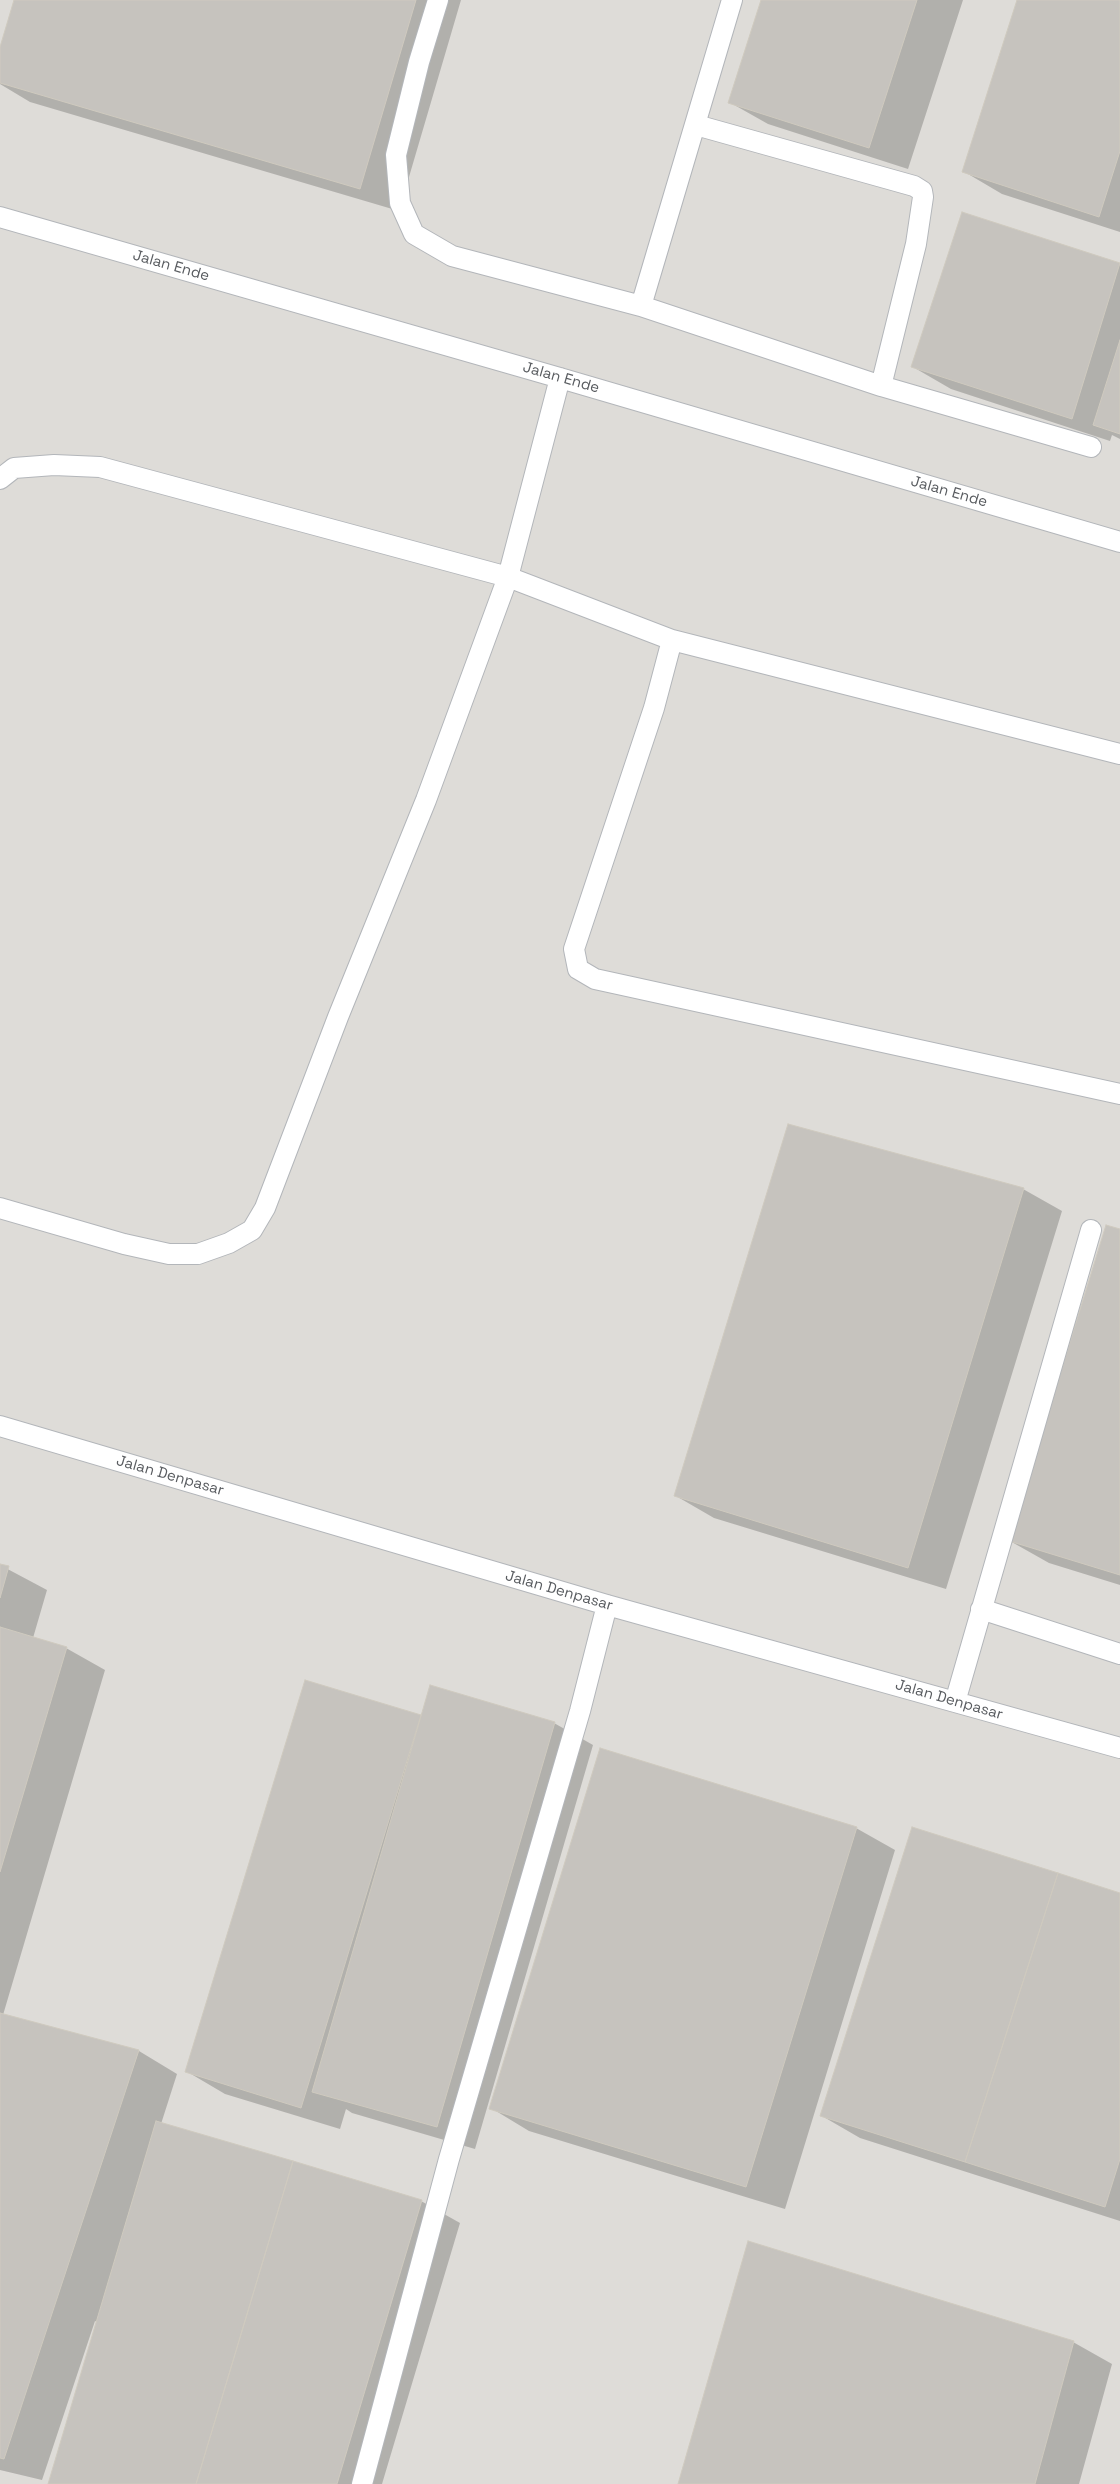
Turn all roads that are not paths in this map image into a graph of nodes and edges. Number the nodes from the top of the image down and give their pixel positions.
1 (438, 0) edge
2 (732, 0) edge
3 (696, 125) junction
4 (0, 217) edge
5 (641, 306) junction
6 (560, 378) junction
7 (881, 386) junction
8 (1091, 447) dead end
9 (0, 479) edge
10 (1120, 542) edge
11 (508, 577) junction
12 (672, 640) junction
13 (1120, 754) edge
14 (1120, 1094) edge
15 (0, 1208) edge
16 (1091, 1230) dead end
17 (0, 1426) edge
18 (607, 1605) junction
19 (981, 1609) junction
20 (1120, 1654) edge
21 (955, 1702) junction
22 (1120, 1748) edge
23 (362, 2484) edge

1 - 5 lane
2 - 3 lane
3 - 5 lane
3 - 7 lane
4 - 6 lane, Jalan Ende
5 - 7 lane
6 - 10 lane, Jalan Ende
6 - 11 lane
7 - 8 lane
9 - 11 lane
11 - 12 lane
11 - 15 lane
12 - 13 lane
12 - 14 lane
16 - 19 lane
17 - 18 lane, Jalan Denpasar
18 - 21 lane, Jalan Denpasar
18 - 23 lane
19 - 20 lane
19 - 21 lane
21 - 22 lane, Jalan Denpasar

